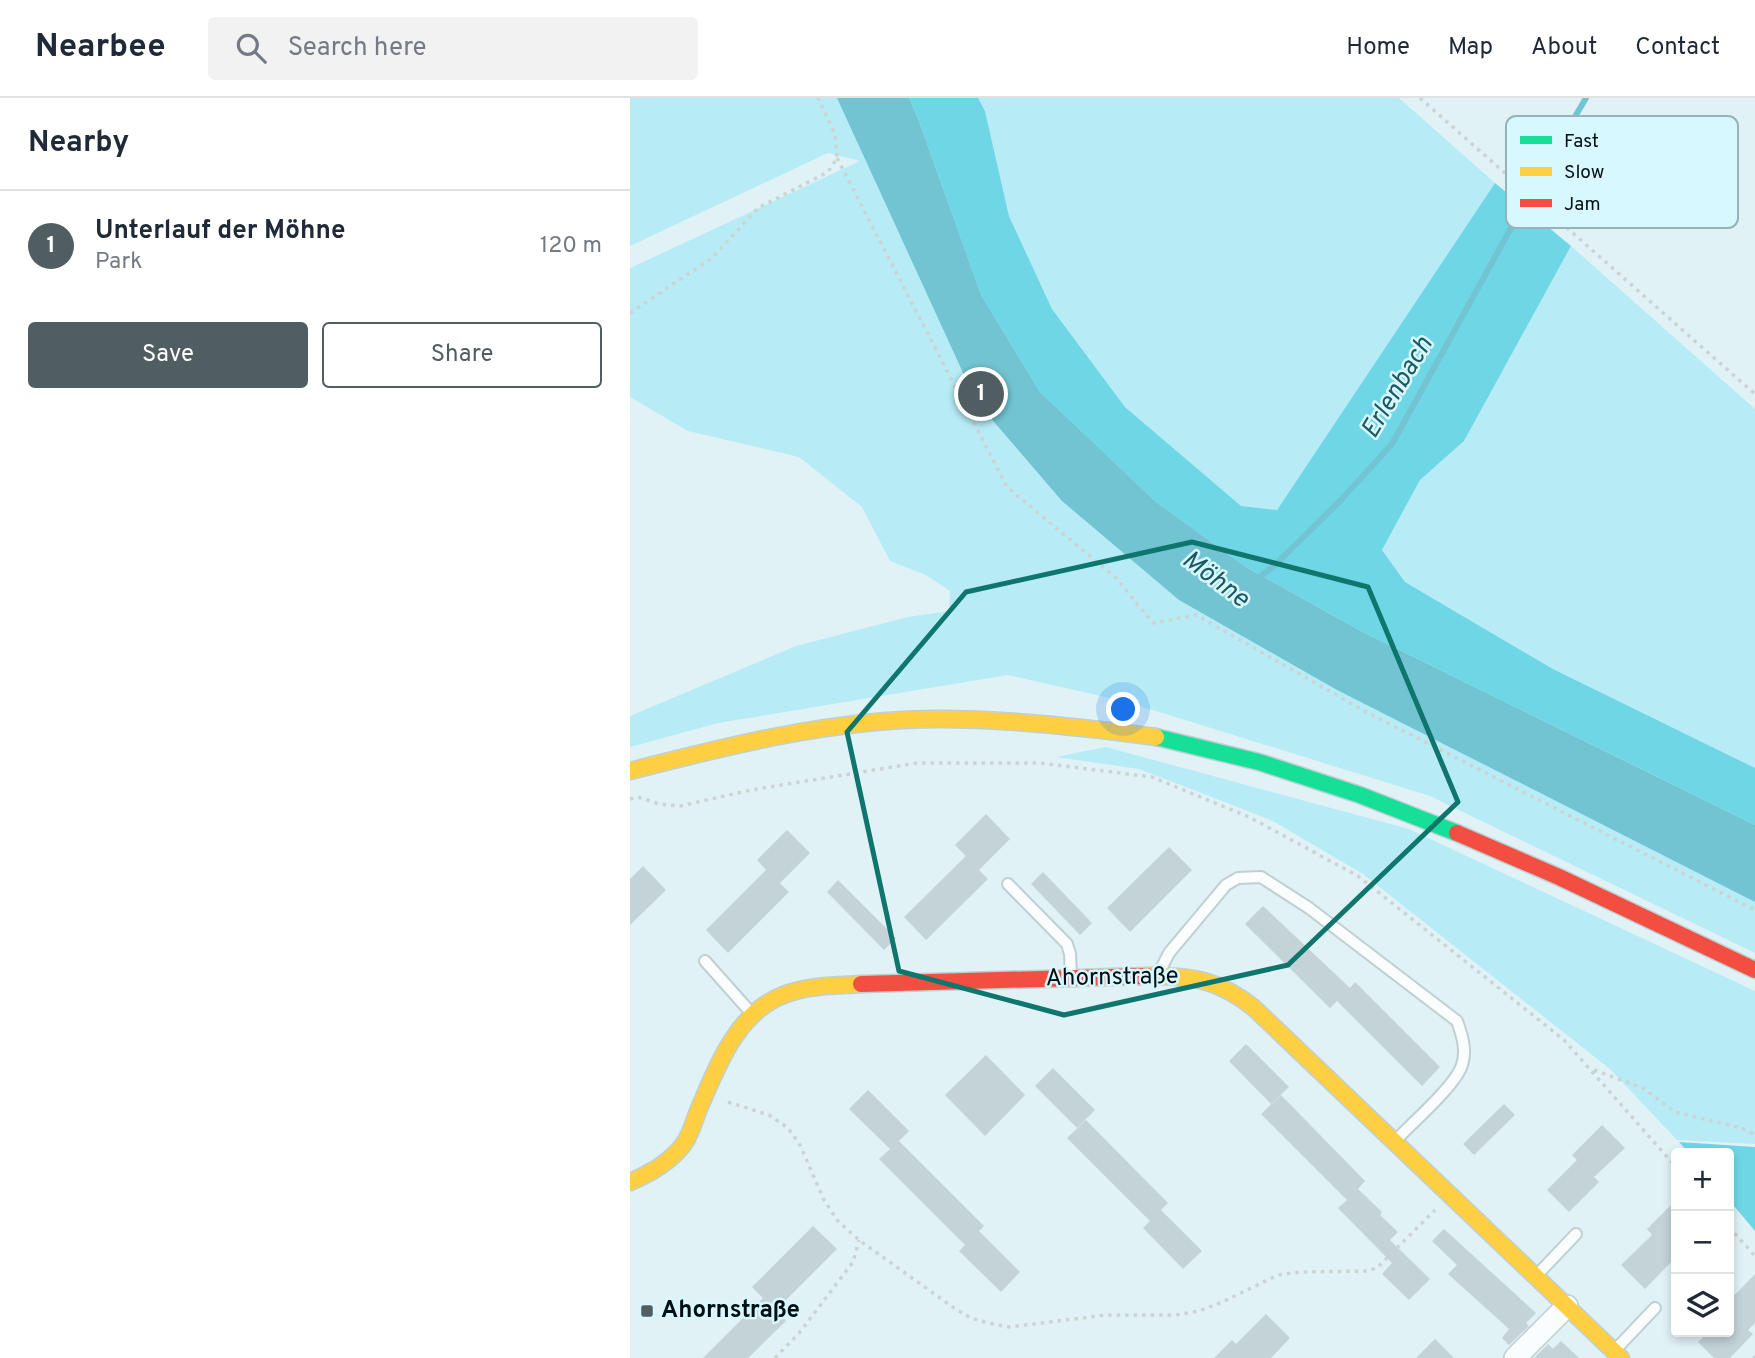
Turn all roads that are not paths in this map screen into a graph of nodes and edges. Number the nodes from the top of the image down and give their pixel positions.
1 (630, 771) edge
2 (1008, 884) dead end
3 (705, 961) dead end
4 (1755, 970) edge
5 (1158, 976) junction
6 (1071, 978) junction
7 (753, 1015) junction
8 (1395, 1141) junction
9 (630, 1182) edge
10 (1576, 1234) dead end
11 (1536, 1276) junction
12 (1567, 1306) junction
13 (1655, 1308) dead end
14 (1618, 1355) edge
15 (1515, 1358) edge

1 - 4 street
2 - 6 lane
3 - 7 lane
5 - 6 street, Ahornstraße
5 - 8 street, Ahornstraße
5 - 8 lane
6 - 7 street, Ahornstraße
7 - 9 street, Ahornstraße
8 - 11 street, Ahornstraße
10 - 11 lane
11 - 12 street, Ahornstraße
12 - 14 street, Ahornstraße
12 - 15 street
13 - 14 lane

